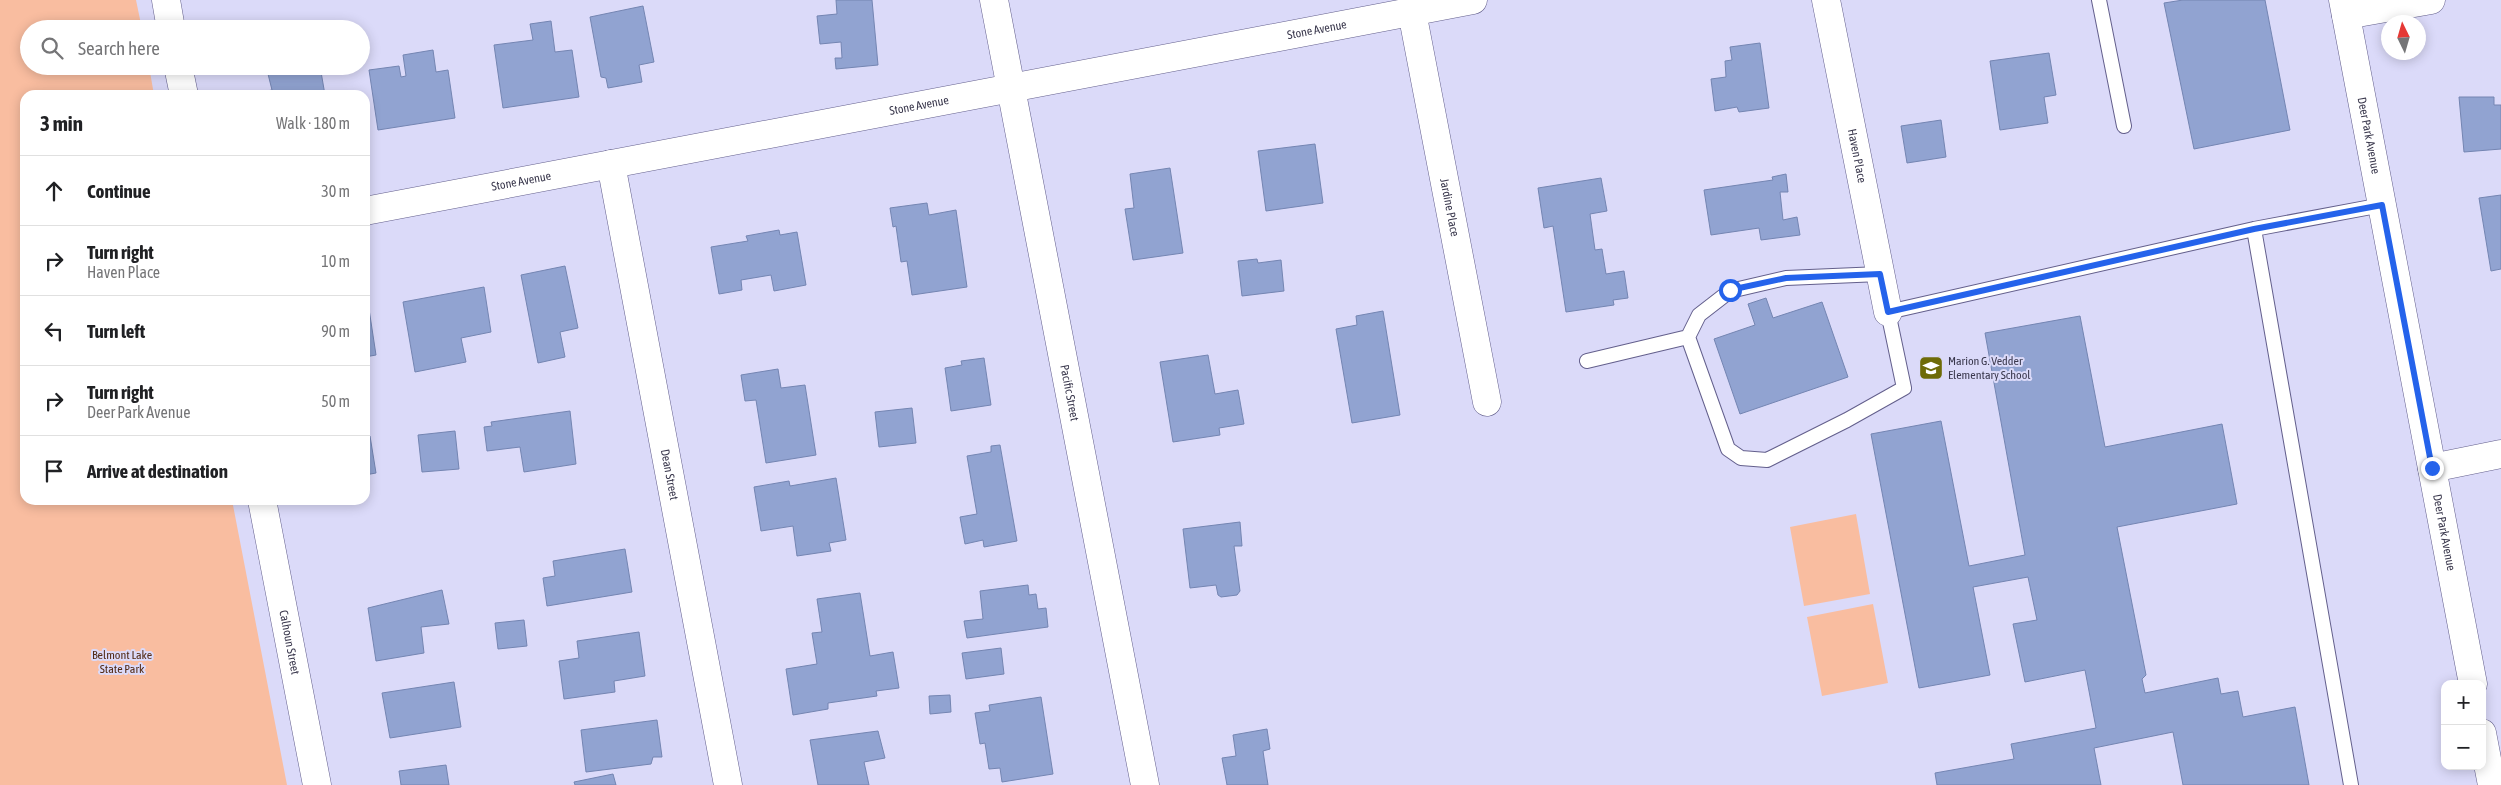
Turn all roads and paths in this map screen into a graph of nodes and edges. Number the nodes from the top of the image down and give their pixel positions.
1 (166, 0) edge
2 (994, 0) edge
3 (1473, 0) edge
4 (1826, 0) edge
5 (2099, 0) edge
6 (2431, 0) edge
7 (2344, 7) edge
8 (1412, 12) junction
9 (169, 20) edge
10 (180, 75) edge
11 (1010, 89) junction
12 (183, 90) edge
13 (2124, 126) dead end
14 (611, 164) junction
15 (2382, 205) junction
16 (370, 210) edge
17 (2254, 229) junction
18 (1880, 274) junction
19 (1888, 312) junction
20 (1688, 337) junction
21 (1588, 361) dead end
22 (1487, 402) dead end
23 (2501, 454) edge
24 (2432, 468) junction
25 (263, 505) edge
26 (2472, 680) edge
27 (2486, 754) edge
28 (317, 785) edge
29 (728, 785) edge
30 (1144, 785) edge
31 (2351, 785) edge
32 (2492, 785) edge

1 - 9 street
2 - 11 street, Pacific Street
3 - 8 street, Stone Avenue
4 - 18 street, Haven Place
5 - 13 lane
6 - 7 street
7 - 15 street, Deer Park Avenue
8 - 11 street, Stone Avenue
8 - 22 street, Jardine Place
10 - 12 street
11 - 14 street, Stone Avenue
11 - 30 street, Pacific Street
14 - 16 street, Stone Avenue
14 - 29 street, Dean Street
15 - 17 lane
15 - 24 street, Deer Park Avenue
17 - 19 lane
17 - 31 lane
18 - 19 street, Haven Place
18 - 20 lane
19 - 20 lane
20 - 21 lane
23 - 24 street
24 - 26 street, Deer Park Avenue
25 - 28 street, Calhoun Street
27 - 32 street

